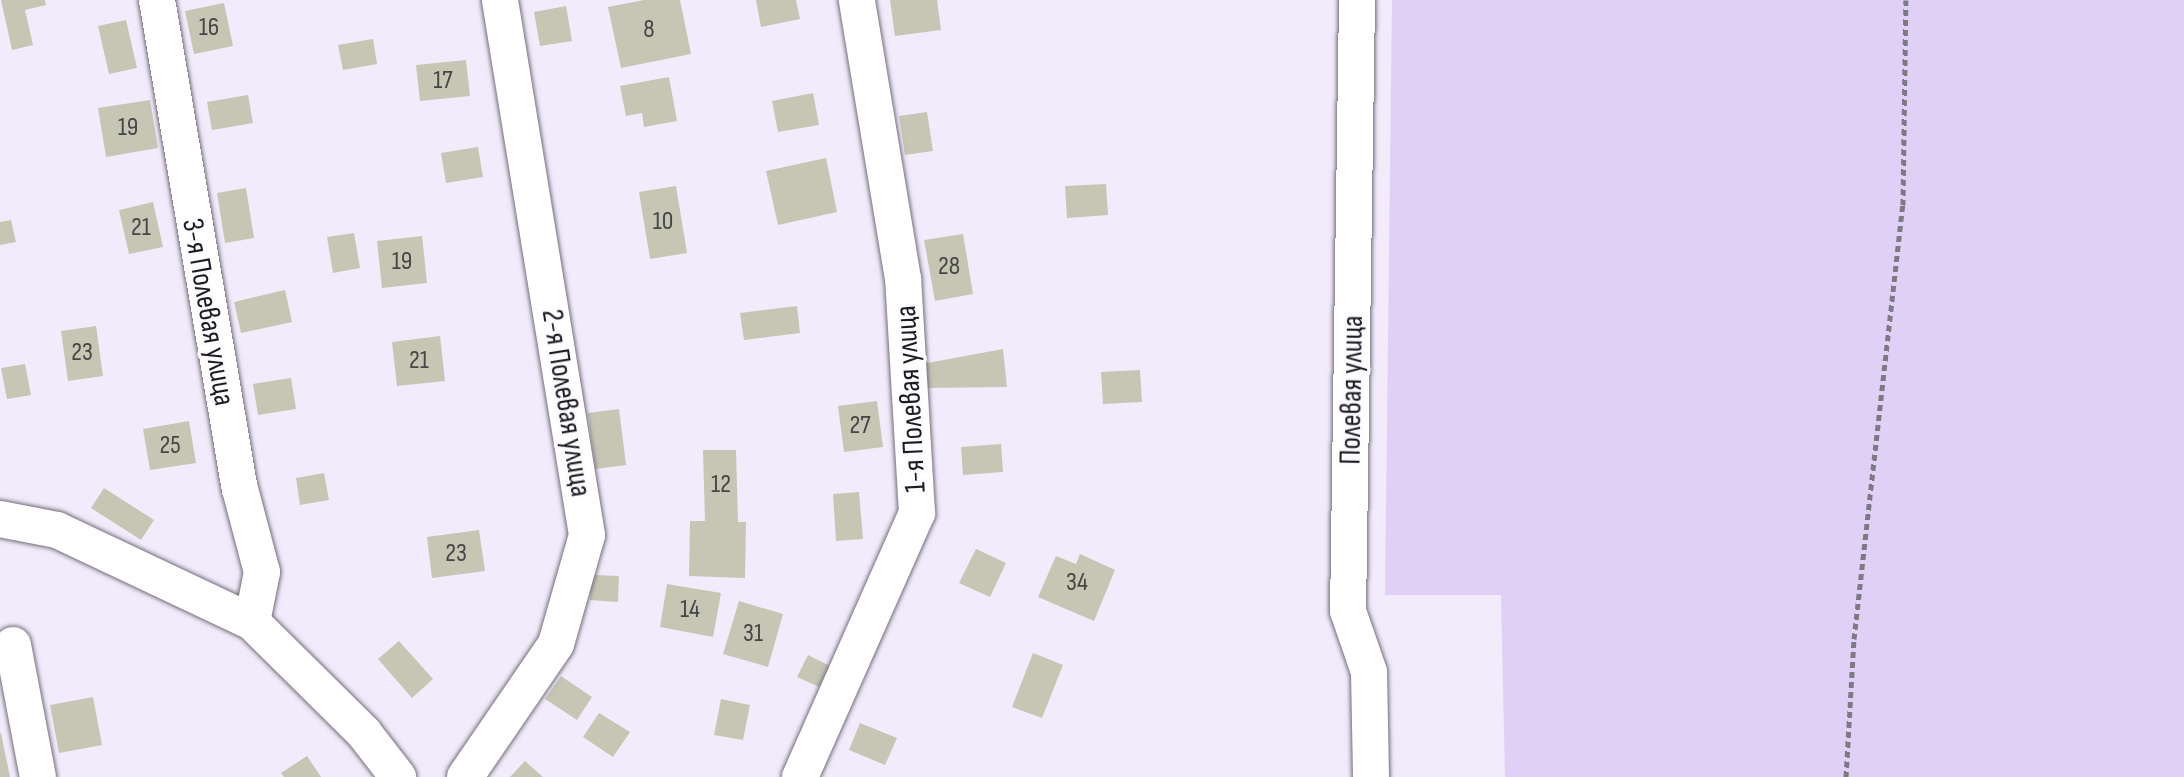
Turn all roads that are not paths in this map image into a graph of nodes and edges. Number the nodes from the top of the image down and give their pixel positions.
1 (157, 0) edge
2 (500, 0) edge
3 (857, 0) edge
4 (1357, 0) edge
5 (0, 519) edge
6 (252, 622) junction
7 (13, 645) dead end
8 (38, 777) edge
9 (398, 777) edge
10 (465, 777) edge
11 (800, 777) edge
12 (1371, 777) edge

1 - 6 street, 3-я Полевая улица
2 - 10 street, 2-я Полевая улица
3 - 11 street, 1-я Полевая улица
4 - 12 street, Полевая улица
5 - 6 street
6 - 9 street
7 - 8 street

